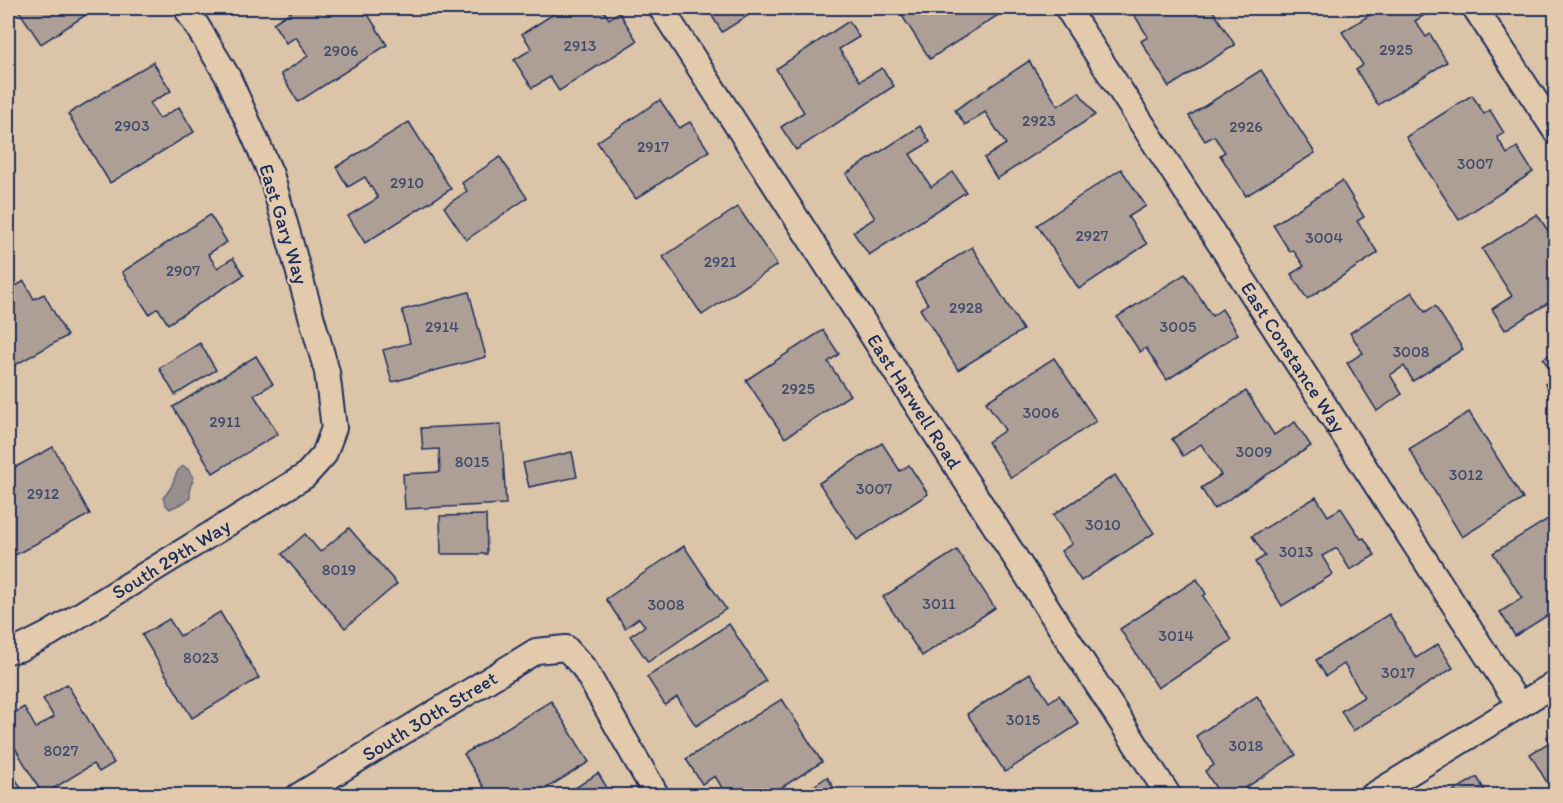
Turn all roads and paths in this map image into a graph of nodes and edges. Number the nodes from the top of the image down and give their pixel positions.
1 (186, 8) edge
2 (662, 8) edge
3 (1067, 8) edge
4 (1475, 8) edge
5 (1556, 132) edge
6 (324, 455) joint
7 (8, 651) edge
8 (1556, 683) edge
9 (1519, 705) junction
10 (298, 795) edge
11 (657, 795) edge
12 (1169, 795) edge
13 (1372, 795) edge

1 - 6 street, East Gary Way
2 - 12 street, East Harwell Road
3 - 9 street, East Constance Way
4 - 5 street
6 - 7 street, South 29th Way
8 - 9 street
9 - 13 street
10 - 11 street, South 30th Street

